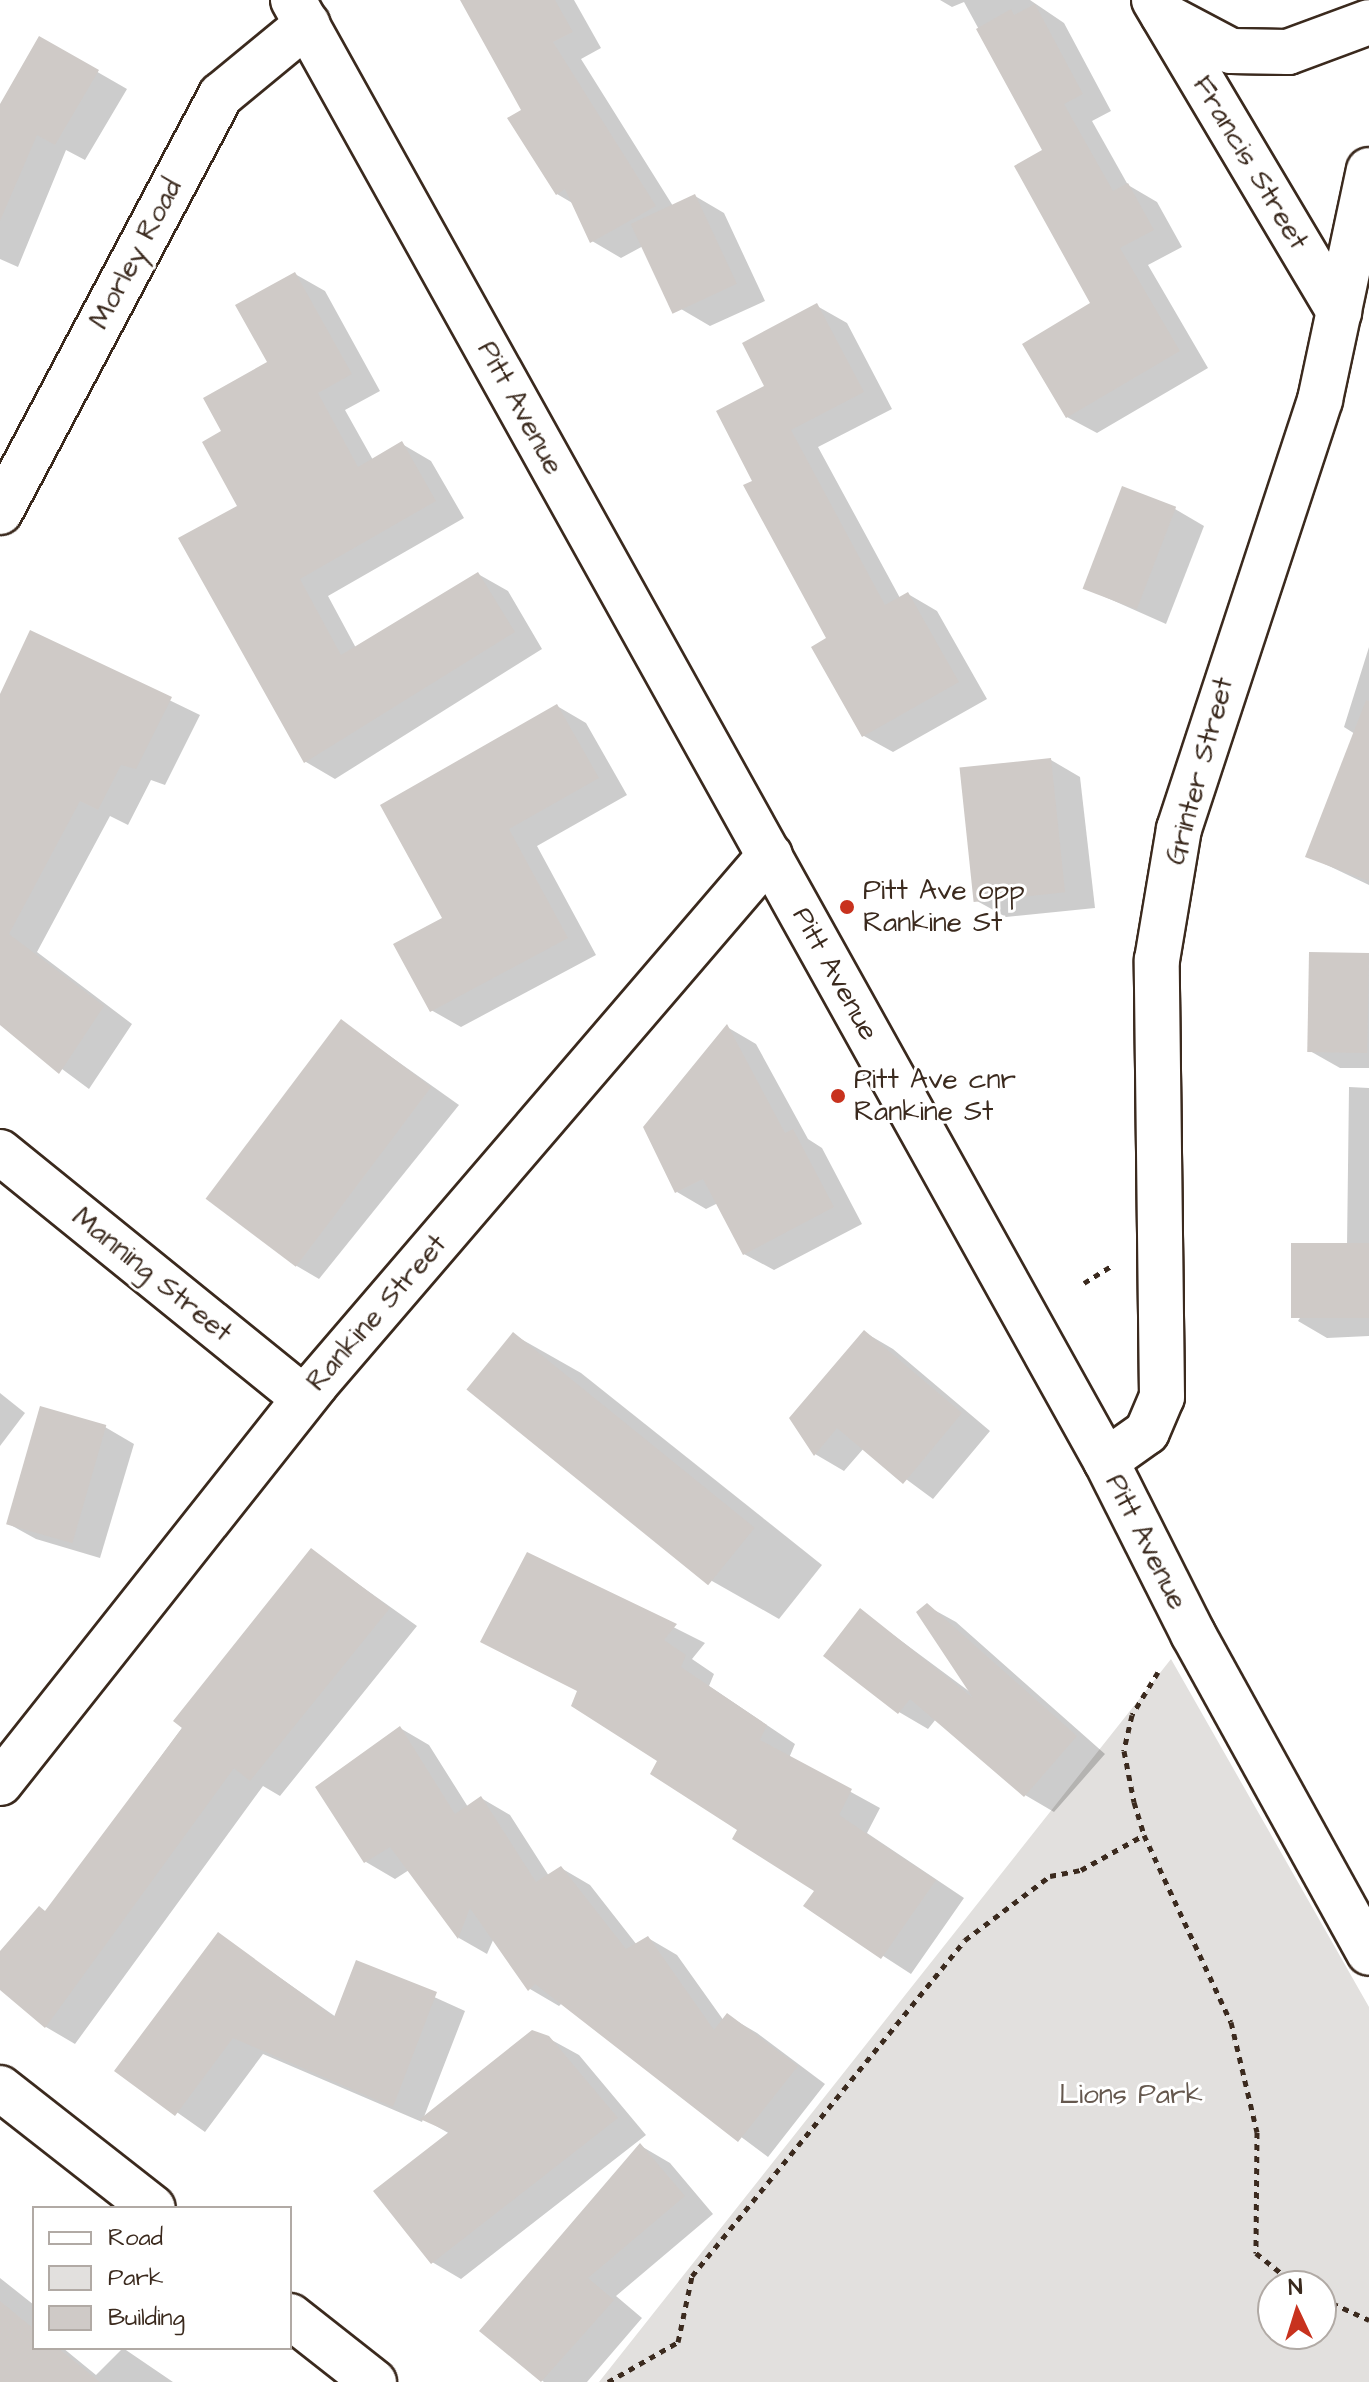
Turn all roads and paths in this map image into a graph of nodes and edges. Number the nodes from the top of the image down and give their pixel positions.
1 (1158, 7) edge
2 (300, 12) edge
3 (1369, 22) edge
4 (1369, 170) edge
5 (1339, 312) junction
6 (0, 512) edge
7 (770, 855) junction
8 (0, 1152) edge
9 (1115, 1264) dead end
10 (1084, 1283) dead end
11 (304, 1398) junction
12 (1106, 1461) junction
13 (1193, 1634) junction
14 (0, 1783) edge
15 (1144, 1835) junction
16 (1369, 1953) edge
17 (0, 2088) edge
18 (150, 2206) edge
19 (1277, 2270) edge
20 (1337, 2305) edge
21 (292, 2318) edge
22 (1369, 2320) edge
23 (374, 2382) edge
24 (608, 2382) edge

1 - 3 street, Francis Street
1 - 5 street, Francis Street
2 - 6 street, Morley Road
2 - 7 street, Pitt Avenue
4 - 5 street, Grinter Street
5 - 12 street, Grinter Street
7 - 11 street, Rankine Street
7 - 12 street, Pitt Avenue
8 - 11 street, Manning Street
9 - 10 path
11 - 14 street, Rankine Street
12 - 13 street, Pitt Avenue
13 - 15 path
13 - 16 street, Pitt Avenue
15 - 19 path
15 - 24 path
17 - 18 street
20 - 22 path
21 - 23 street

